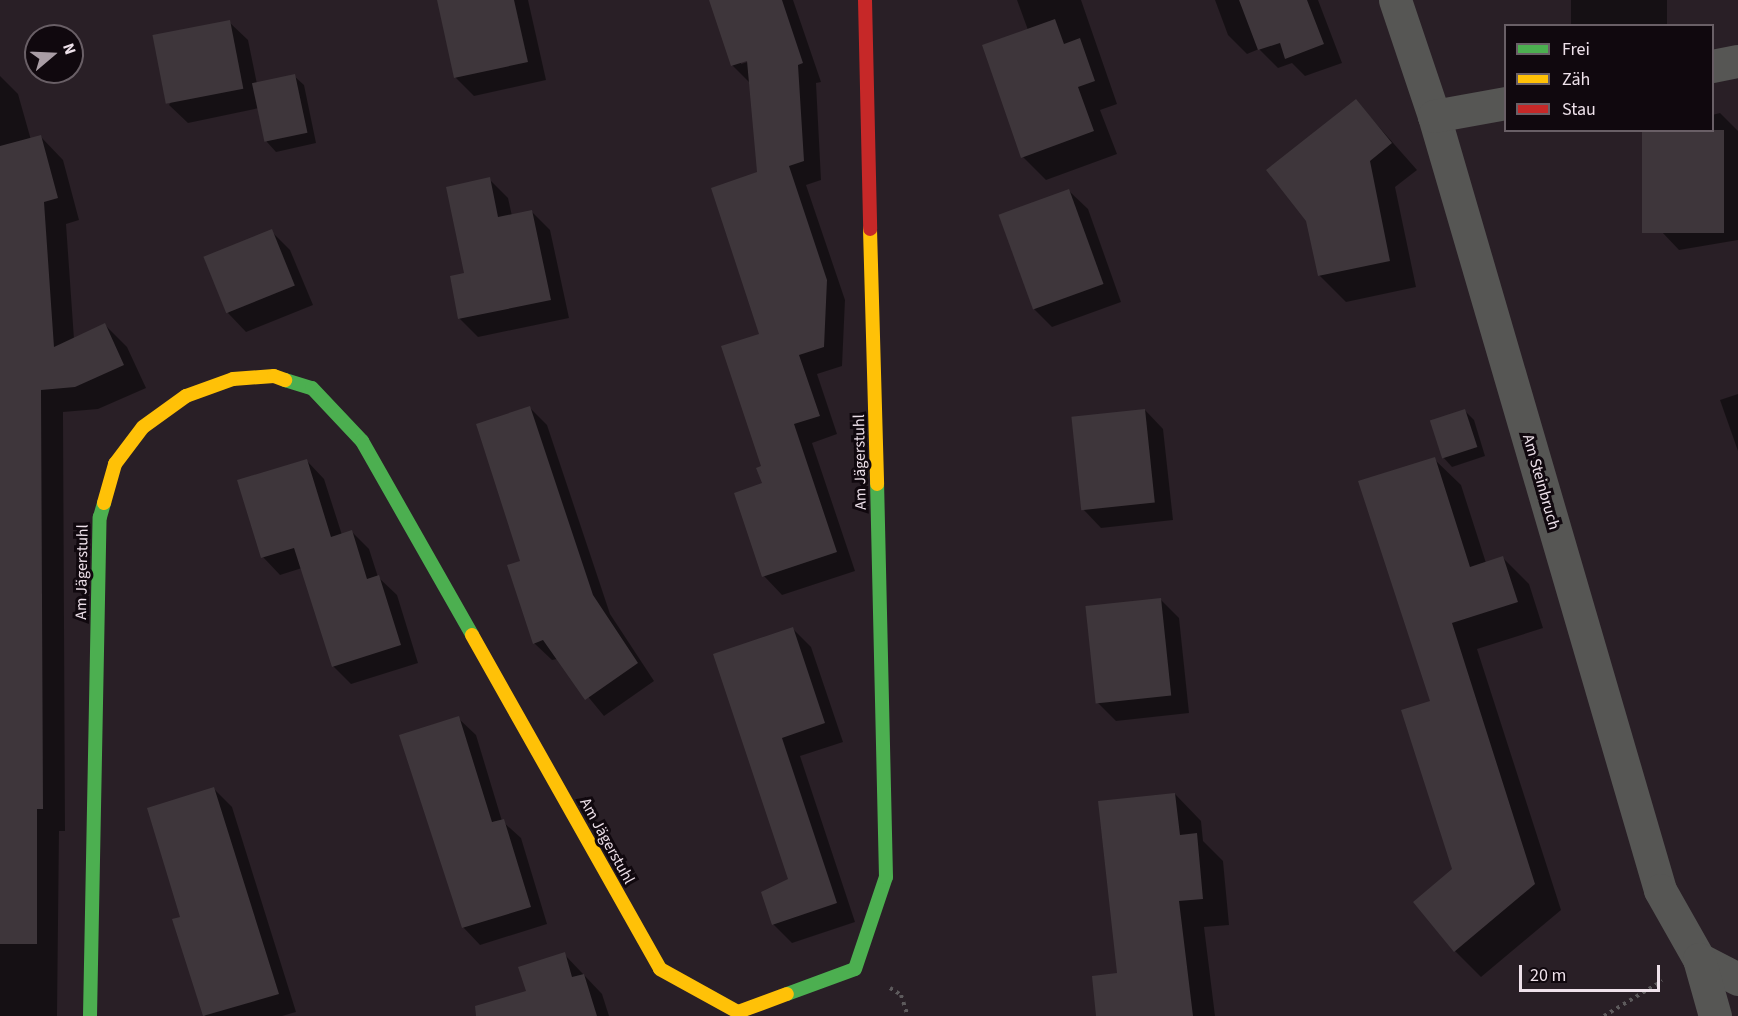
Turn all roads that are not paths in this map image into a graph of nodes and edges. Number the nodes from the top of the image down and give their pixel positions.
1 (866, 0) edge
2 (1395, 0) edge
3 (1738, 61) edge
4 (1714, 66) edge
5 (1504, 103) edge
6 (1434, 116) junction
7 (1699, 959) junction
8 (1738, 979) edge
9 (90, 1016) edge
10 (1715, 1016) edge

1 - 9 street, Am Jägerstuhl
2 - 6 street, Am Steinbruch
3 - 4 street
5 - 6 street
6 - 7 street, Am Steinbruch
7 - 8 street
7 - 10 street, Am Steinbruch

